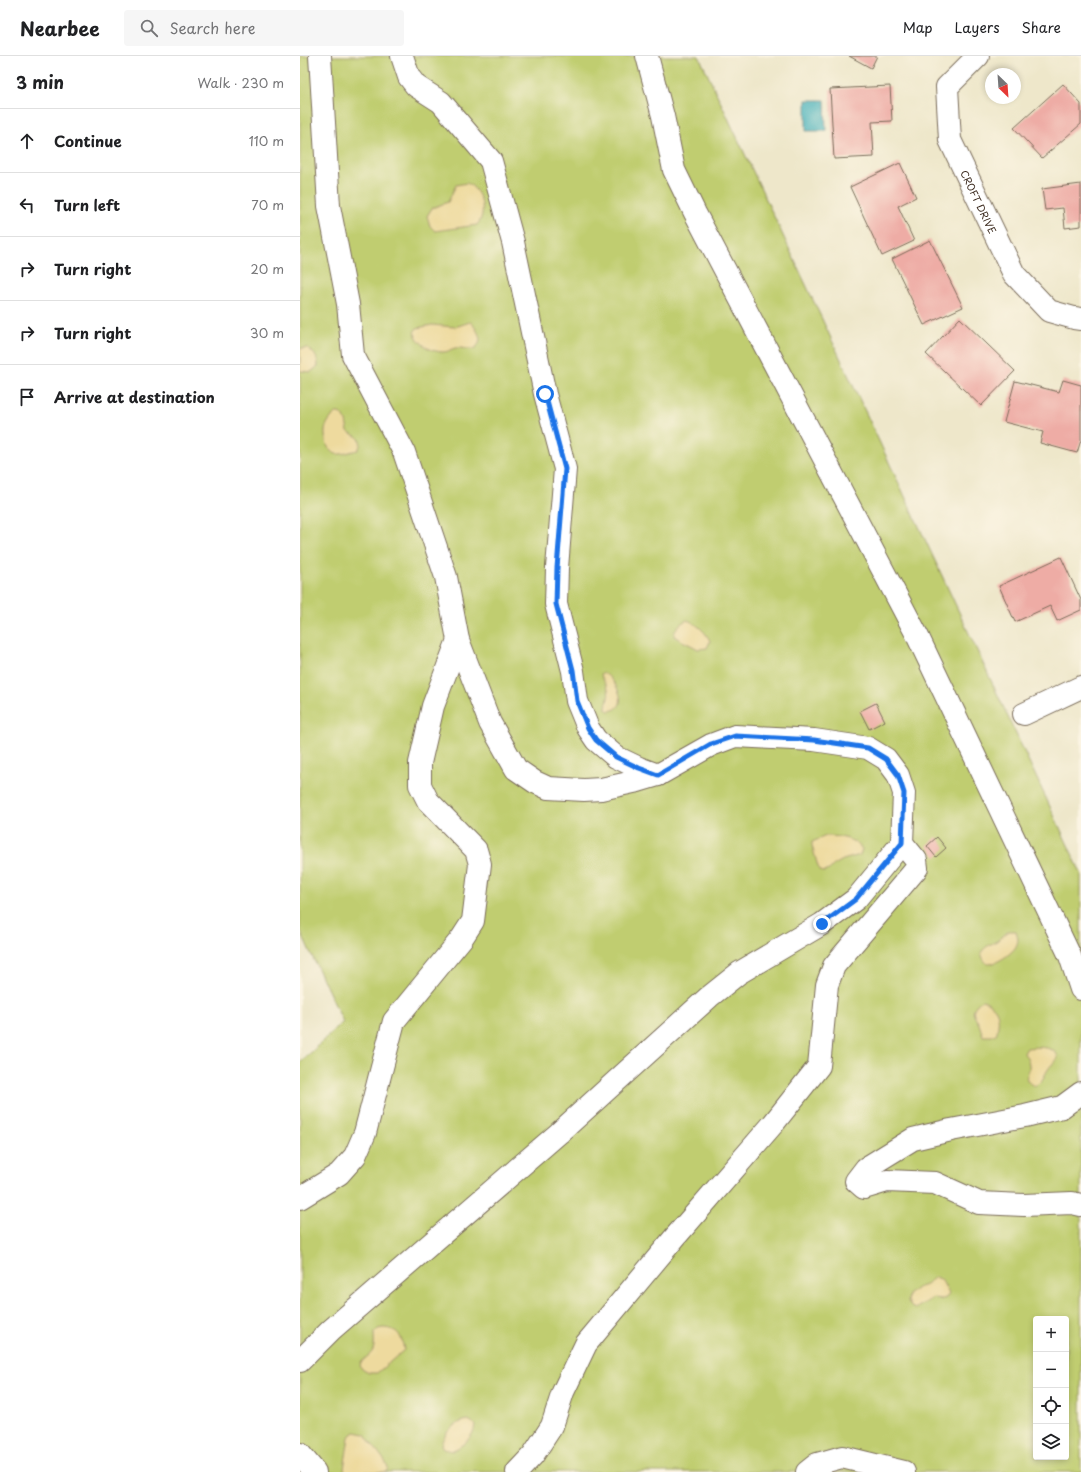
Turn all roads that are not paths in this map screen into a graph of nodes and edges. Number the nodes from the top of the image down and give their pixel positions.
1 (320, 56) edge
2 (402, 56) edge
3 (647, 56) edge
4 (978, 56) edge
5 (1081, 319) edge
6 (458, 640) junction
7 (1081, 687) edge
8 (1024, 714) dead end
9 (658, 775) junction
10 (902, 843) junction
11 (1081, 989) edge
12 (1081, 1094) edge
13 (300, 1198) edge
14 (1081, 1205) edge
15 (300, 1361) edge
16 (300, 1454) edge
17 (315, 1472) edge
18 (517, 1472) edge
19 (807, 1472) edge
20 (904, 1472) edge

1 - 6 street
2 - 9 street
3 - 11 street
4 - 5 street, CROFT DRIVE
6 - 9 street
6 - 13 street
7 - 8 street
9 - 10 street
10 - 15 street
10 - 18 street
12 - 14 street
16 - 17 street
19 - 20 street

